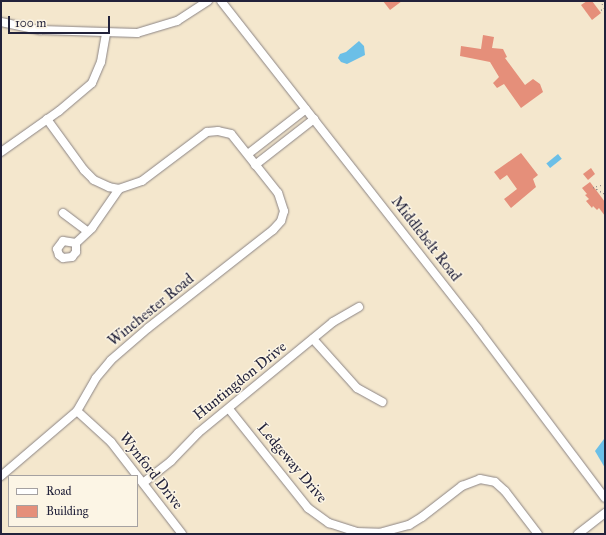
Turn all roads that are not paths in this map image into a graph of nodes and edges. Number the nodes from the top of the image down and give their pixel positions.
1 (208, 1) edge
2 (222, 1) edge
3 (1, 22) edge
4 (106, 34) junction
5 (306, 109) junction
6 (47, 119) junction
7 (314, 119) junction
8 (1, 152) edge
9 (251, 160) junction
10 (119, 189) junction
11 (63, 212) dead end
12 (88, 232) junction
13 (76, 243) dead end
14 (359, 307) dead end
15 (313, 339) junction
16 (382, 402) dead end
17 (229, 408) junction
18 (77, 410) junction
19 (137, 475) edge
20 (1, 476) edge
21 (138, 477) edge
22 (143, 483) junction
23 (605, 498) edge
24 (605, 513) edge
25 (182, 534) edge
26 (538, 534) edge
27 (578, 534) edge

1 - 4 street
2 - 5 street, Middlebelt Road
3 - 4 street
4 - 6 street
5 - 7 street, Middlebelt Road
5 - 9 street
6 - 8 street
6 - 10 street
7 - 9 street
7 - 23 street, Middlebelt Road
9 - 10 street, Winchester Road
9 - 18 street, Winchester Road
10 - 12 street
11 - 12 street
12 - 13 street
14 - 15 street, Huntingdon Drive
15 - 16 street
15 - 17 street, Huntingdon Drive
17 - 22 street, Huntingdon Drive
17 - 26 street, Ledgeway Drive
18 - 19 street, Wynford Drive
18 - 20 street, Winchester Road
21 - 22 street, Wynford Drive
22 - 25 street, Wynford Drive
24 - 27 street

